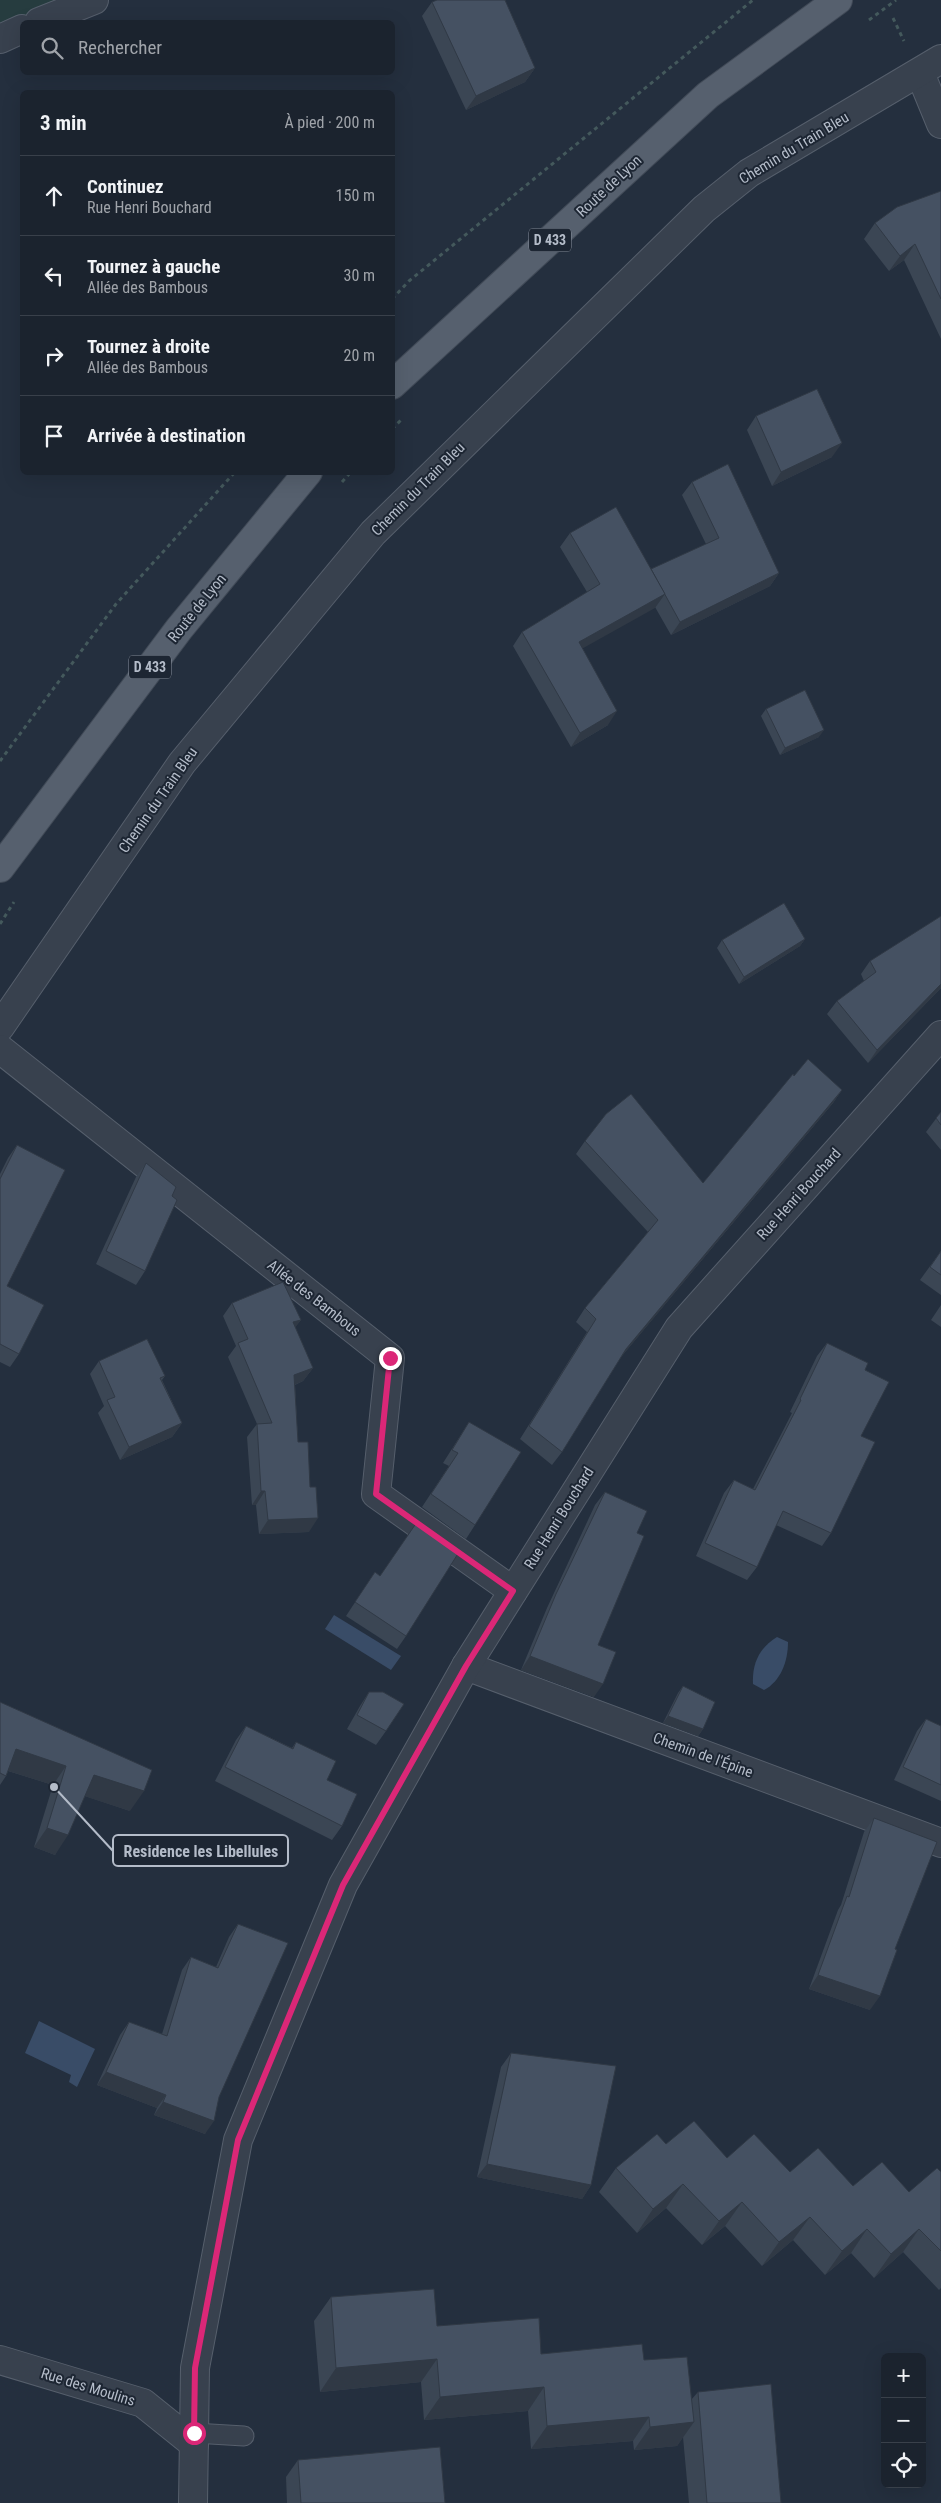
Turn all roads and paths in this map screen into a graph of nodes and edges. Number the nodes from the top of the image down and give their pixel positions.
1 (94, 0) edge
2 (753, 0) edge
3 (838, 0) edge
4 (44, 20) edge
5 (20, 30) edge
6 (0, 39) edge
7 (930, 66) edge
8 (941, 124) edge
9 (395, 296) edge
10 (395, 382) edge
11 (232, 475) edge
12 (306, 475) edge
13 (0, 761) edge
14 (0, 868) edge
15 (0, 1027) edge
16 (941, 1035) edge
17 (0, 1049) edge
18 (513, 1591) junction
19 (466, 1666) junction
20 (941, 1844) edge
21 (0, 2360) edge
22 (244, 2436) dead end
23 (194, 2439) junction
24 (192, 2503) edge

1 - 4 street
2 - 9 path
3 - 10 main road, Route de Lyon / D 433
5 - 6 street
7 - 8 street
7 - 15 street, Chemin du Train Bleu
11 - 13 path
12 - 14 main road, Route de Lyon / D 433
16 - 18 street, Rue Henri Bouchard
17 - 18 street, Allée des Bambous
18 - 19 street, Rue Henri Bouchard
19 - 20 street, Chemin de l'Épine
19 - 23 street, Rue Henri Bouchard
21 - 23 street, Rue des Moulins
22 - 23 lane
23 - 24 street, Rue Henri Bouchard

